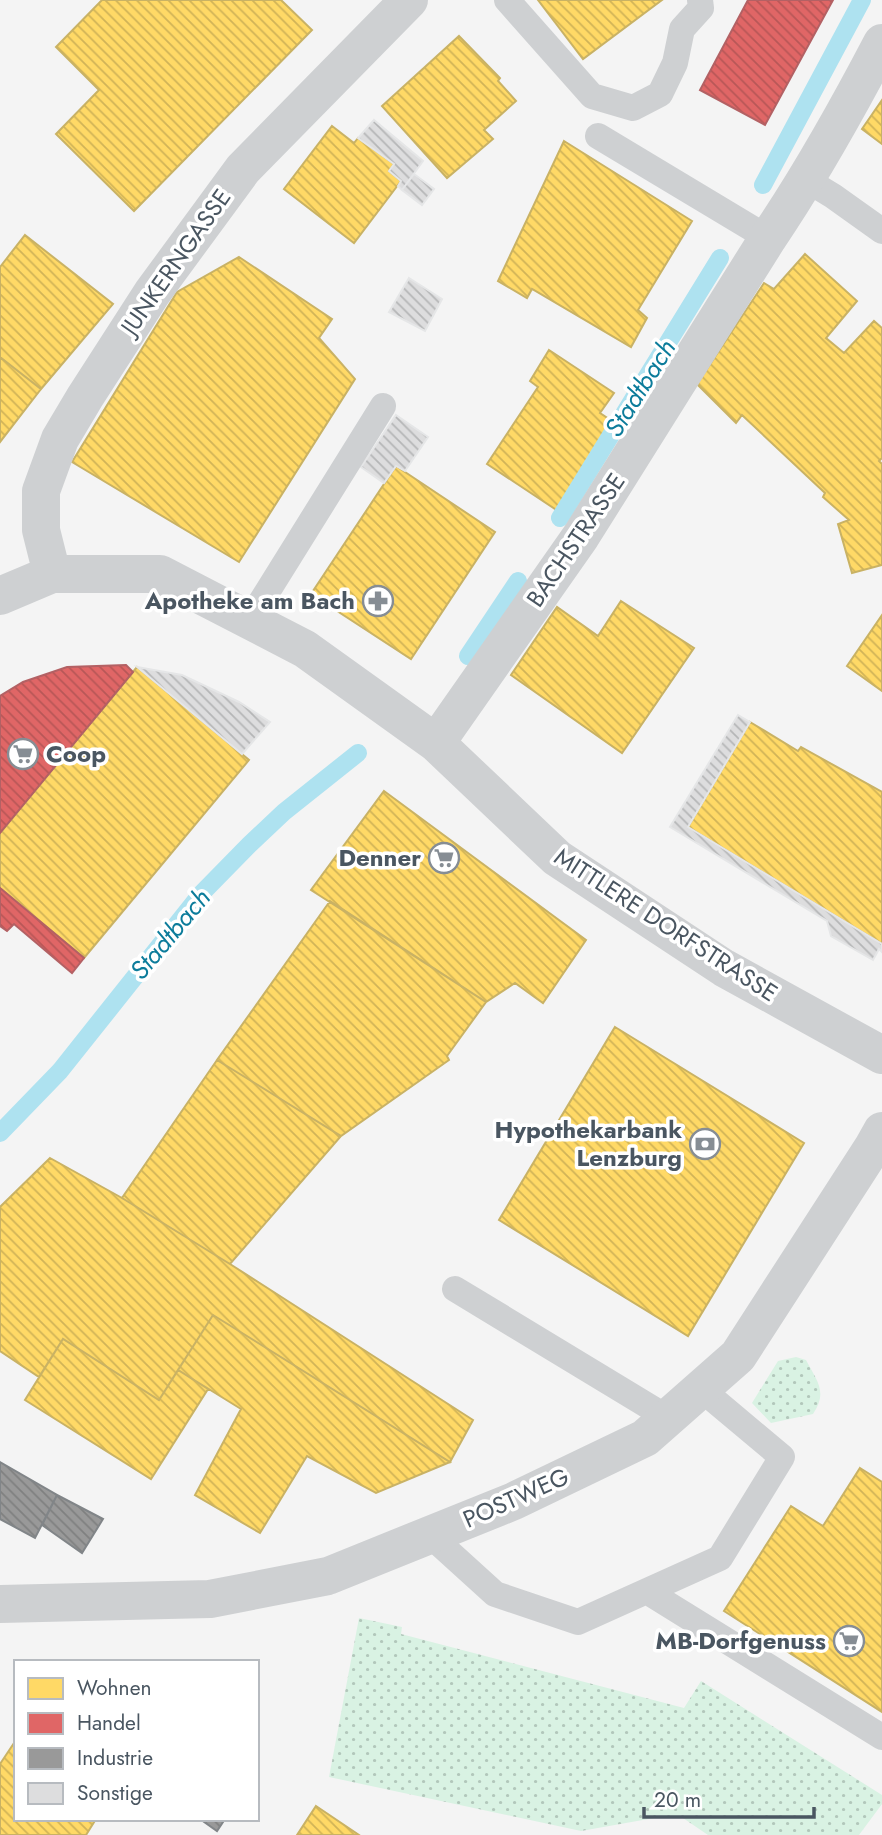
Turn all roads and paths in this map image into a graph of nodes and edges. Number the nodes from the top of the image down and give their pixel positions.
1 (409, 0) edge
2 (508, 0) edge
3 (700, 0) edge
4 (882, 43) edge
5 (598, 136) dead end
6 (805, 179) junction
7 (882, 231) edge
8 (768, 238) junction
9 (383, 406) dead end
10 (52, 574) junction
11 (0, 596) edge
12 (249, 621) junction
13 (436, 743) junction
14 (882, 1055) edge
15 (882, 1131) edge
16 (455, 1289) dead end
17 (701, 1389) junction
18 (668, 1418) junction
19 (430, 1535) junction
20 (648, 1592) junction
21 (0, 1604) edge
22 (882, 1737) edge

1 - 10 street, JUNKERNGASSE
2 - 3 lane
4 - 6 street, BACHSTRASSE
5 - 8 lane
6 - 7 lane
6 - 8 street, BACHSTRASSE
8 - 13 street, BACHSTRASSE
9 - 12 lane
10 - 11 street
10 - 12 street, MITTLERE DORFSTRASSE
12 - 13 street, MITTLERE DORFSTRASSE
13 - 14 street, MITTLERE DORFSTRASSE
15 - 17 street, POSTWEG
16 - 18 lane
17 - 18 street, POSTWEG
17 - 20 lane
18 - 19 street, POSTWEG
19 - 20 lane
19 - 21 street, POSTWEG
20 - 22 lane

